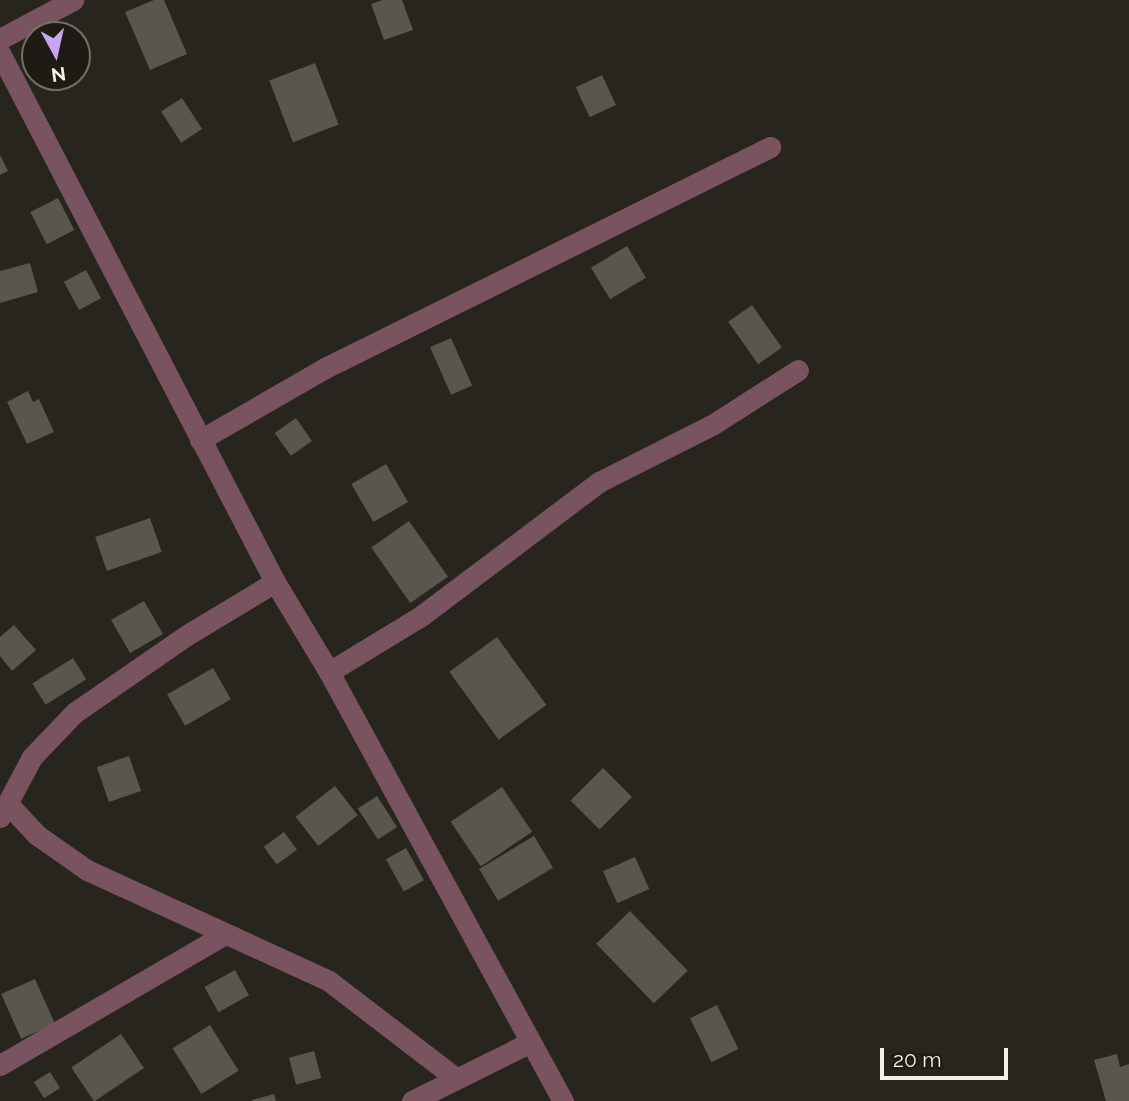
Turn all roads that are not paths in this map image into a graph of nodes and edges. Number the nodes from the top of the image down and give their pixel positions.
1 (73, 0) edge
2 (0, 39) edge
3 (0, 52) edge
4 (770, 147) dead end
5 (798, 370) dead end
6 (200, 440) junction
7 (275, 582) junction
8 (329, 672) junction
9 (4, 811) edge
10 (223, 935) junction
11 (529, 1043) junction
12 (0, 1065) edge
13 (454, 1077) junction
14 (412, 1101) edge
15 (563, 1101) edge

1 - 2 street
3 - 6 street
4 - 6 street
5 - 8 street
6 - 7 street
7 - 8 street
7 - 9 street
8 - 11 street
9 - 10 street
10 - 12 street
10 - 13 street
11 - 13 street
11 - 15 street
13 - 14 street

